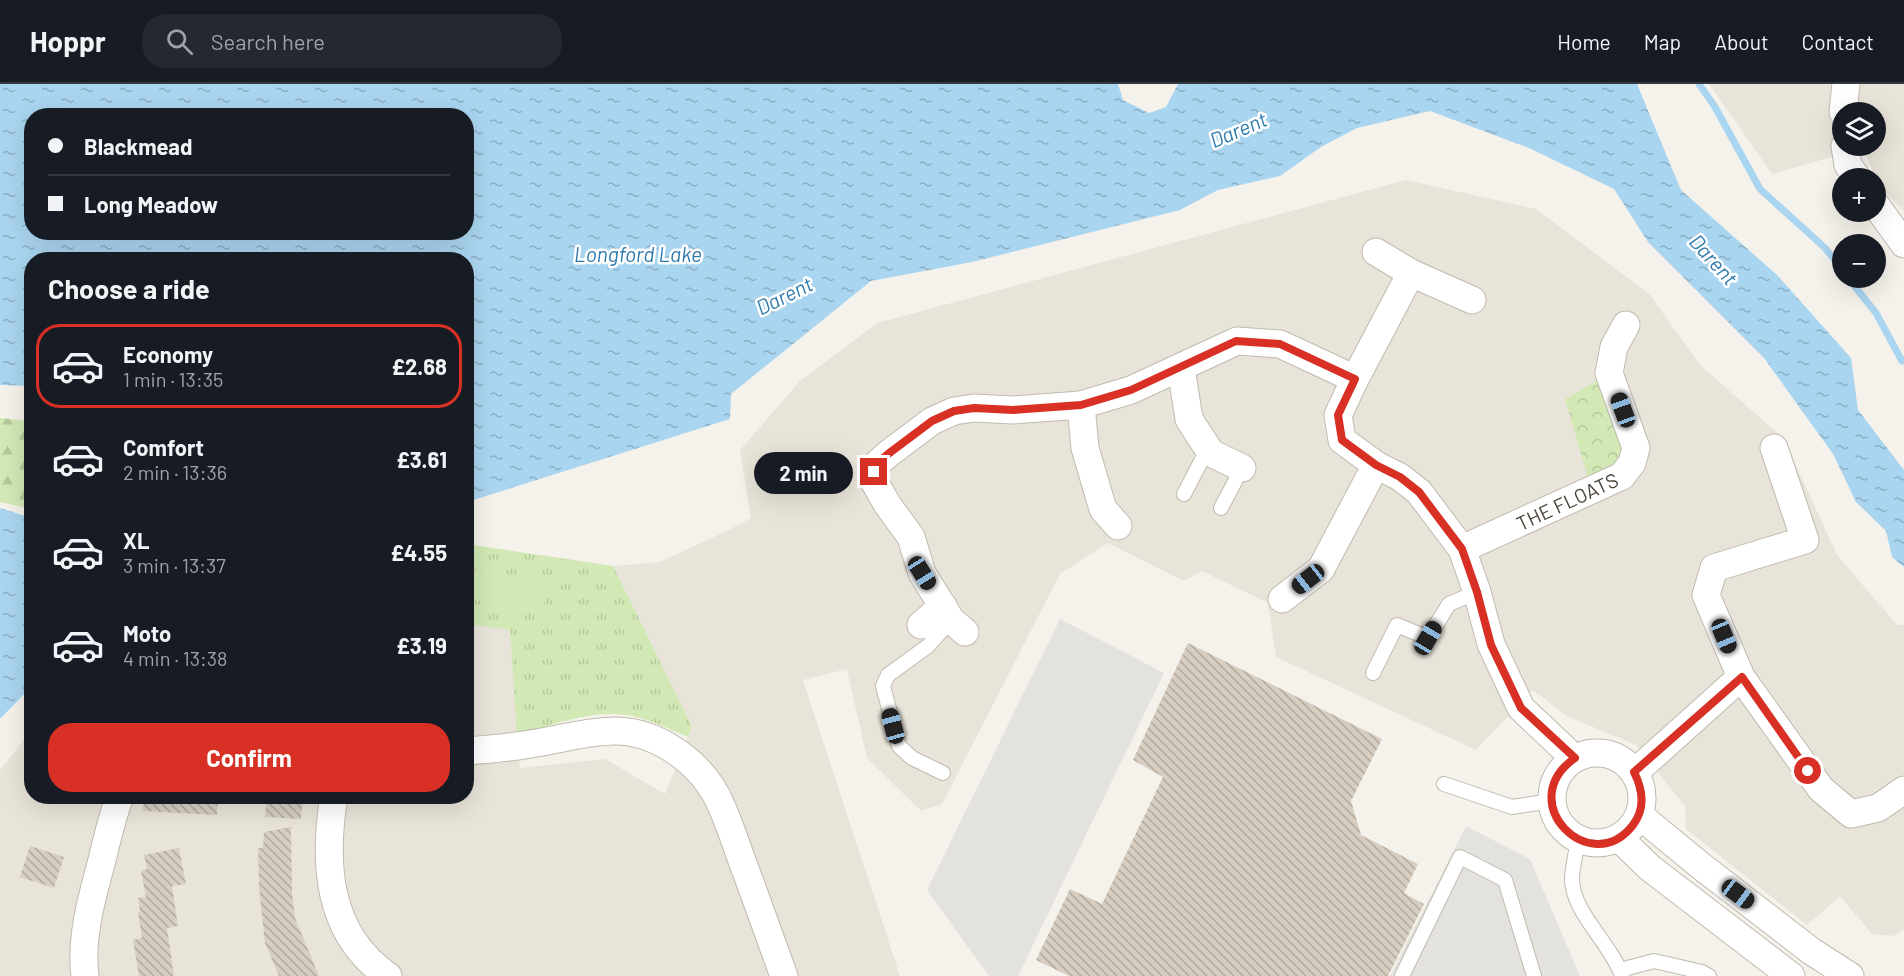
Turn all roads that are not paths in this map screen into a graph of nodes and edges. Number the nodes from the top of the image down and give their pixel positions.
1 (1846, 84) edge
2 (1844, 102) edge
3 (1886, 219) edge
4 (1904, 244) edge
5 (1376, 252) dead end
6 (1411, 273) junction
7 (1472, 300) dead end
8 (1626, 325) dead end
9 (1181, 368) junction
10 (1355, 379) junction
11 (1081, 405) junction
12 (1208, 448) junction
13 (1774, 448) dead end
14 (1376, 465) junction
15 (1242, 468) joint
16 (1184, 494) dead end
17 (1221, 508) dead end
18 (1119, 526) dead end
19 (1462, 549) junction
20 (1477, 592) junction
21 (1282, 599) dead end
22 (953, 619) junction
23 (921, 625) dead end
24 (1372, 673) dead end
25 (1742, 677) junction
26 (474, 750) edge
27 (1575, 758) junction
28 (1634, 772) junction
29 (943, 773) dead end
30 (1444, 784) dead end
31 (1904, 790) edge
32 (1551, 801) junction
33 (117, 804) edge
34 (332, 804) edge
35 (1639, 815) junction
36 (1619, 838) junction
37 (1578, 840) junction
38 (1654, 961) junction
39 (1621, 973) edge
40 (1786, 974) edge
41 (85, 976) edge
42 (388, 976) edge
43 (784, 976) edge
44 (1402, 976) edge
45 (1534, 976) edge
46 (1674, 976) edge
47 (1709, 976) edge
48 (1850, 976) edge

1 - 2 street
3 - 4 street
5 - 6 street
6 - 7 street
6 - 10 street
8 - 19 street, THE FLOATS
9 - 10 street
9 - 11 street
9 - 12 street
10 - 14 street
11 - 18 street
11 - 22 street
12 - 15 street
12 - 16 lane
13 - 25 street
14 - 19 street
14 - 21 street
15 - 17 lane
19 - 20 street
20 - 24 lane
20 - 27 street
22 - 23 street
22 - 29 lane
25 - 28 street
25 - 31 street
26 - 43 street
27 - 28 street
27 - 32 street
28 - 35 street
30 - 32 lane
32 - 37 street
33 - 41 street
34 - 42 street
35 - 36 street
35 - 48 street
36 - 37 street
36 - 40 street
37 - 39 lane
38 - 39 lane
38 - 46 lane
38 - 47 lane
44 - 45 lane

